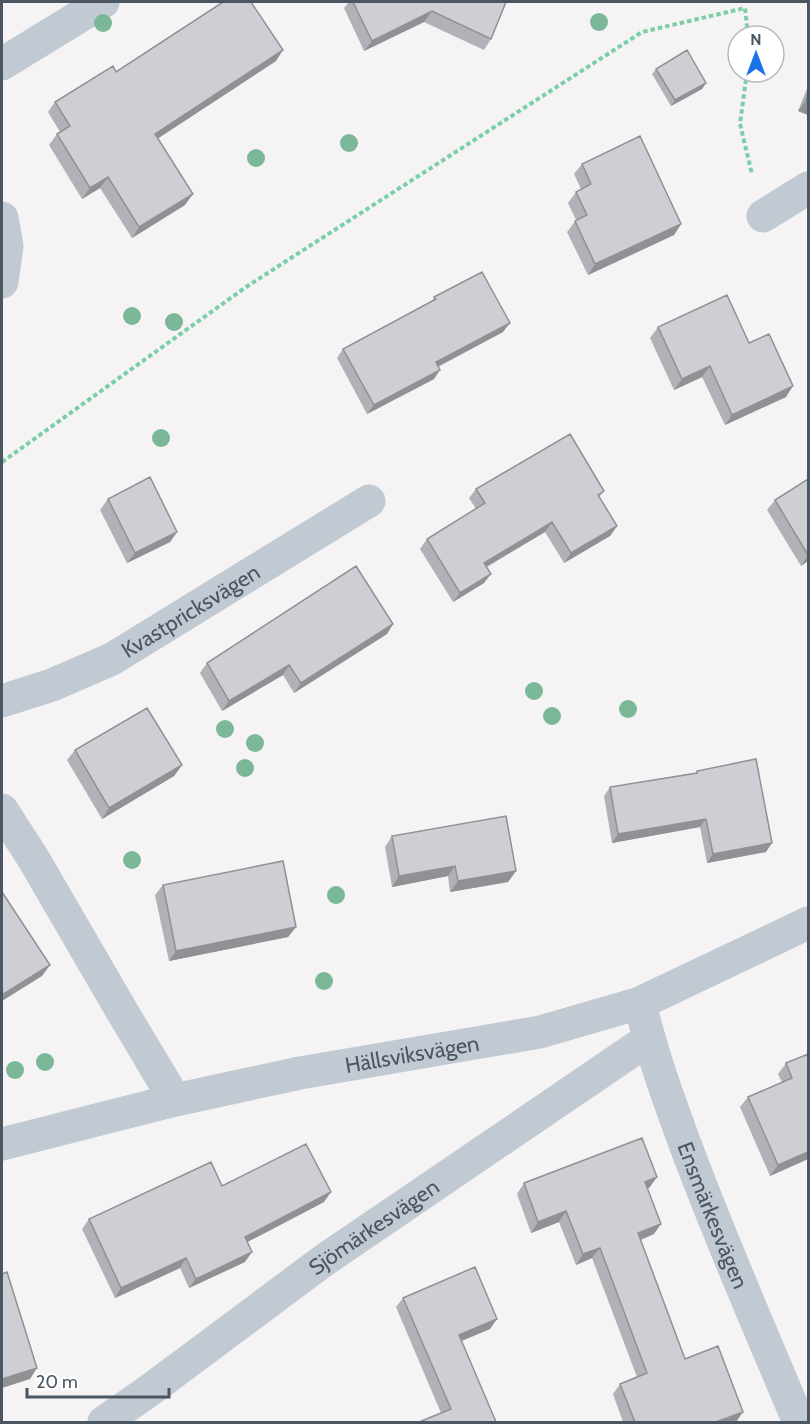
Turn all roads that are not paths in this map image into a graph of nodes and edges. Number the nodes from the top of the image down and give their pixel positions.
1 (104, 2) edge
2 (2, 64) edge
3 (808, 188) edge
4 (763, 216) road end
5 (2, 218) edge
6 (2, 282) edge
7 (369, 501) dead end
8 (2, 701) edge
9 (2, 810) edge
10 (808, 923) edge
11 (640, 1003) junction
12 (649, 1039) junction
13 (175, 1100) junction
14 (2, 1144) edge
15 (104, 1422) edge
16 (799, 1422) edge

1 - 2 street
3 - 4 street
5 - 6 street
7 - 8 street, Kvastpricksvägen
9 - 13 street
10 - 11 street, Hällsviksvägen
11 - 12 street, Ensmärkesvägen
11 - 13 street, Hällsviksvägen
12 - 15 street, Sjömärkesvägen
12 - 16 street, Ensmärkesvägen
13 - 14 street, Hällsviksvägen

